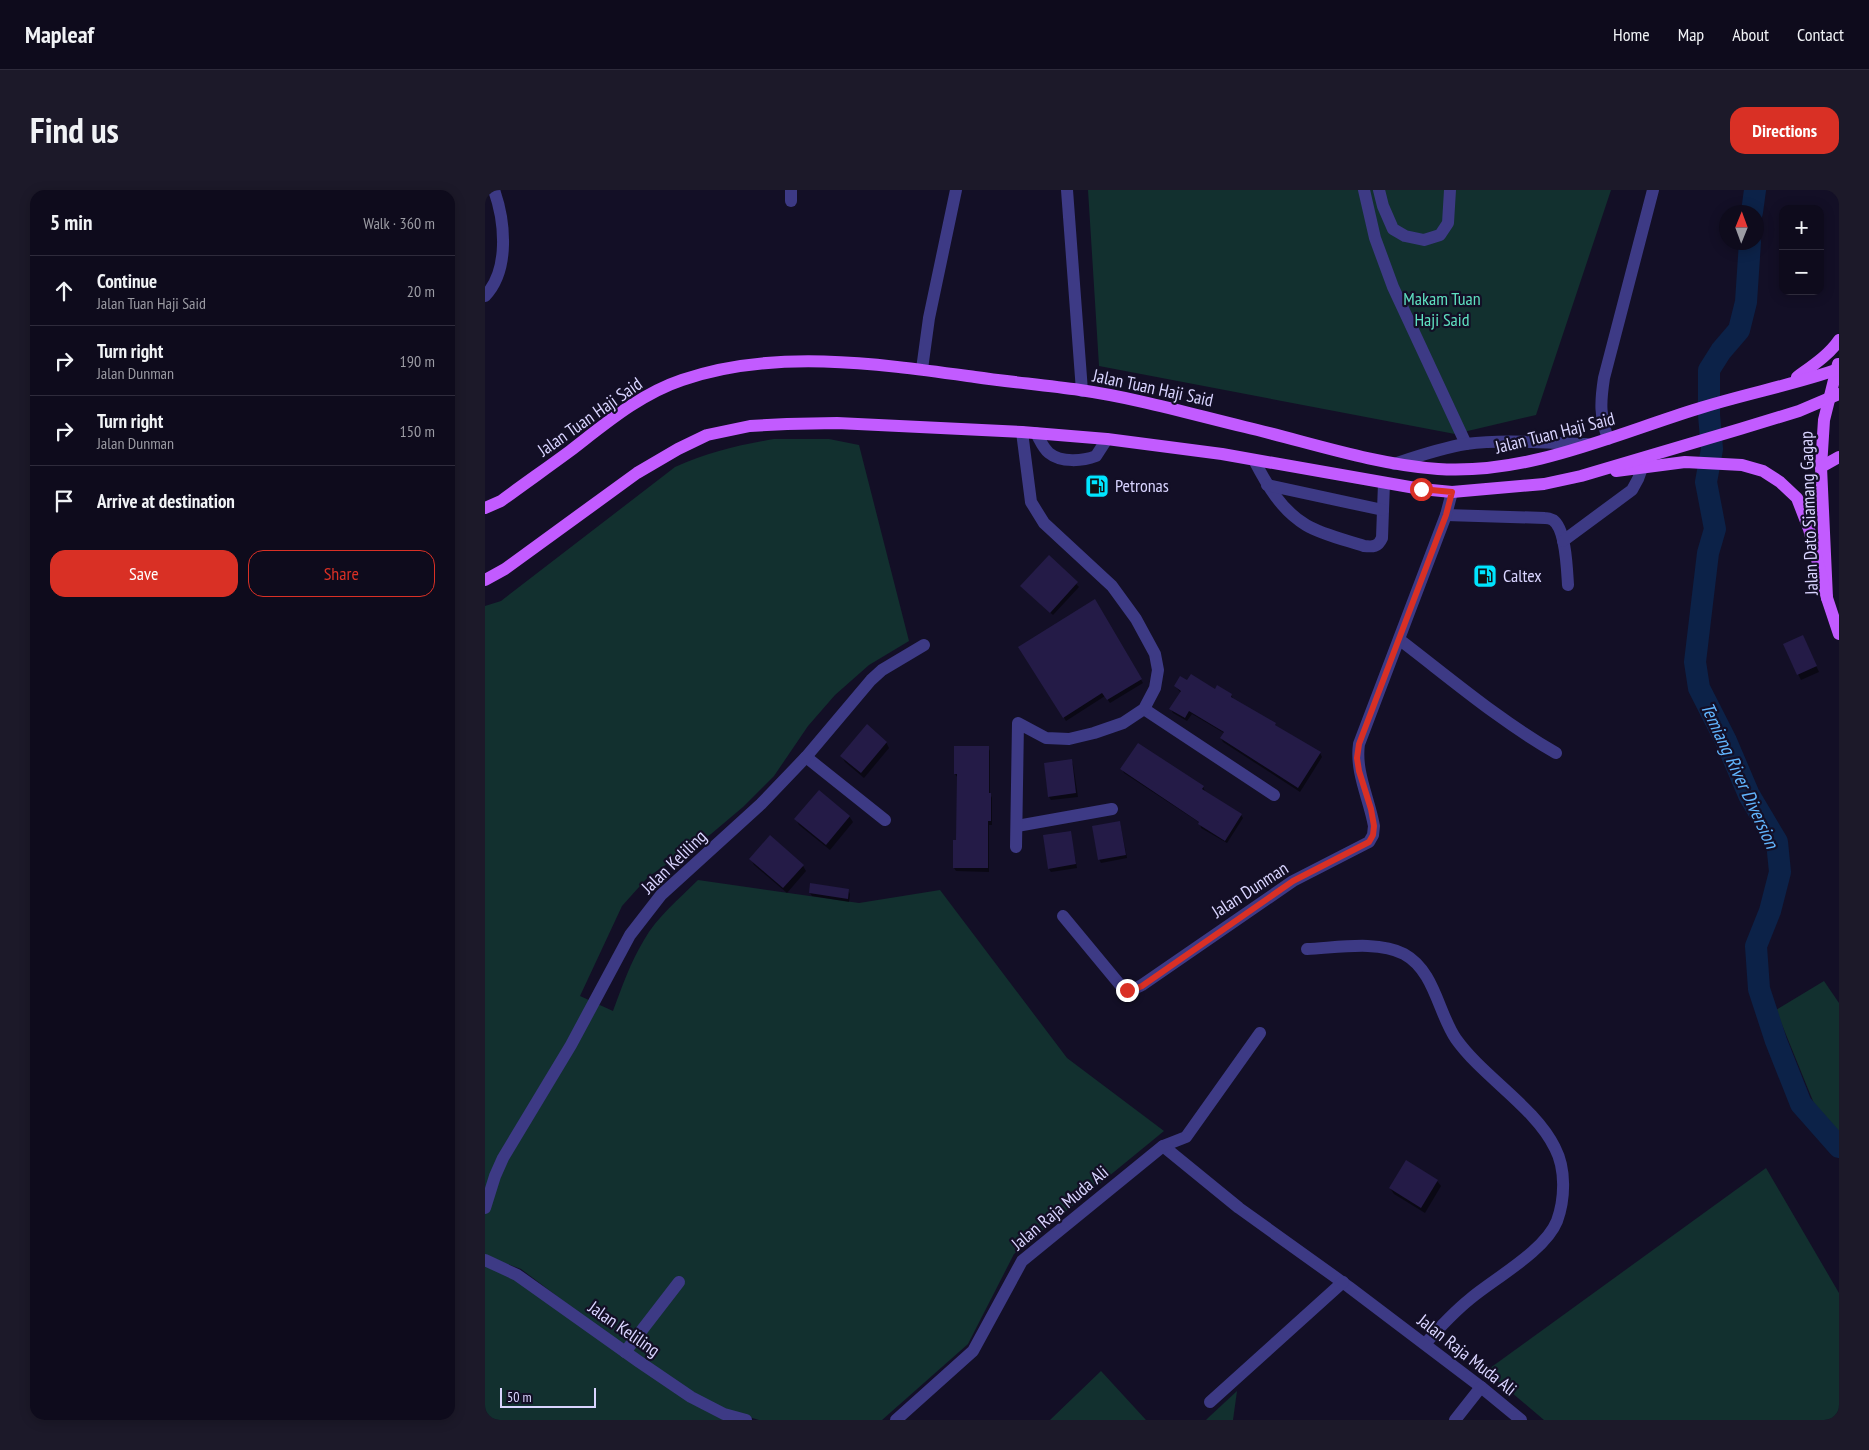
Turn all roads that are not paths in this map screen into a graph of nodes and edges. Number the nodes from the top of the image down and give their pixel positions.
1 (494, 190) edge
2 (955, 190) edge
3 (1067, 190) edge
4 (1364, 190) edge
5 (1379, 190) edge
6 (1450, 190) edge
7 (1653, 190) edge
8 (1393, 229) junction
9 (1375, 238) junction
10 (485, 296) edge
11 (1839, 340) edge
12 (1838, 367) edge
13 (922, 369) junction
14 (1789, 383) junction
15 (1082, 391) junction
16 (1834, 396) edge
17 (1022, 432) junction
18 (1036, 433) junction
19 (1107, 439) junction
20 (1609, 439) junction
21 (1466, 444) junction
22 (1590, 444) junction
23 (1839, 457) edge
24 (1254, 460) junction
25 (1394, 464) junction
26 (1821, 467) junction
27 (1642, 468) junction
28 (1581, 476) junction
29 (1384, 483) junction
30 (1267, 485) junction
31 (1452, 492) junction
32 (485, 508) edge
33 (1383, 510) junction
34 (1446, 515) junction
35 (1563, 541) junction
36 (485, 580) edge
37 (1568, 585) dead end
38 (1827, 598) junction
39 (1839, 634) edge
40 (1400, 640) junction
41 (924, 645) dead end
42 (1144, 709) junction
43 (1556, 753) dead end
44 (806, 757) junction
45 (1274, 795) dead end
46 (1113, 809) dead end
47 (885, 820) dead end
48 (1017, 826) junction
49 (1016, 846) dead end
50 (1063, 916) dead end
51 (1307, 949) dead end
52 (1260, 1033) dead end
53 (1163, 1146) junction
54 (485, 1208) edge
55 (485, 1260) edge
56 (679, 1282) dead end
57 (1343, 1282) junction
58 (1425, 1344) junction
59 (625, 1352) junction
60 (1481, 1387) junction
61 (1209, 1402) dead end
62 (746, 1420) edge
63 (896, 1420) edge
64 (1455, 1420) edge
65 (1521, 1420) edge

1 - 10 street
2 - 13 street
3 - 15 street
4 - 9 street
5 - 8 street
6 - 8 street
7 - 20 street
8 - 9 street
9 - 21 street
11 - 14 main road
12 - 14 main road, Jalan Tuan Haji Said
12 - 16 main road, Jalan Dato Siamang Gagap
13 - 15 main road, Jalan Tuan Haji Said
13 - 32 main road, Jalan Tuan Haji Said
14 - 20 main road, Jalan Tuan Haji Said
15 - 25 main road, Jalan Tuan Haji Said
16 - 26 main road, Jalan Dato Siamang Gagap
16 - 28 main road
17 - 18 main road
17 - 36 main road
17 - 42 street
18 - 19 main road
18 - 19 street
19 - 24 main road
20 - 22 main road, Jalan Tuan Haji Said
21 - 22 street
21 - 25 street
22 - 25 main road, Jalan Tuan Haji Said
23 - 26 main road
24 - 29 main road
24 - 30 street
26 - 38 main road, Jalan Dato Siamang Gagap
27 - 28 main road
27 - 35 street
27 - 38 main road
28 - 31 main road
29 - 31 main road
29 - 33 street
30 - 33 street
30 - 33 street
31 - 34 street, Jalan Dunman
34 - 35 street
34 - 40 street, Jalan Dunman
35 - 37 street
38 - 39 main road, Jalan Dato Siamang Gagap
40 - 43 street
40 - 50 street, Jalan Dunman
41 - 44 street, Jalan Keliling
42 - 45 street
42 - 48 street
44 - 47 street
44 - 54 street, Jalan Keliling
46 - 48 street
48 - 49 street
51 - 58 street
52 - 53 street, Jalan Raja Muda Ali
53 - 57 street, Jalan Raja Muda Ali
53 - 63 street, Jalan Raja Muda Ali
55 - 59 street, Jalan Keliling
56 - 59 street
57 - 58 street, Jalan Raja Muda Ali
57 - 61 street
58 - 60 street, Jalan Raja Muda Ali
59 - 62 street, Jalan Keliling
60 - 64 street
60 - 65 street, Jalan Raja Muda Ali

